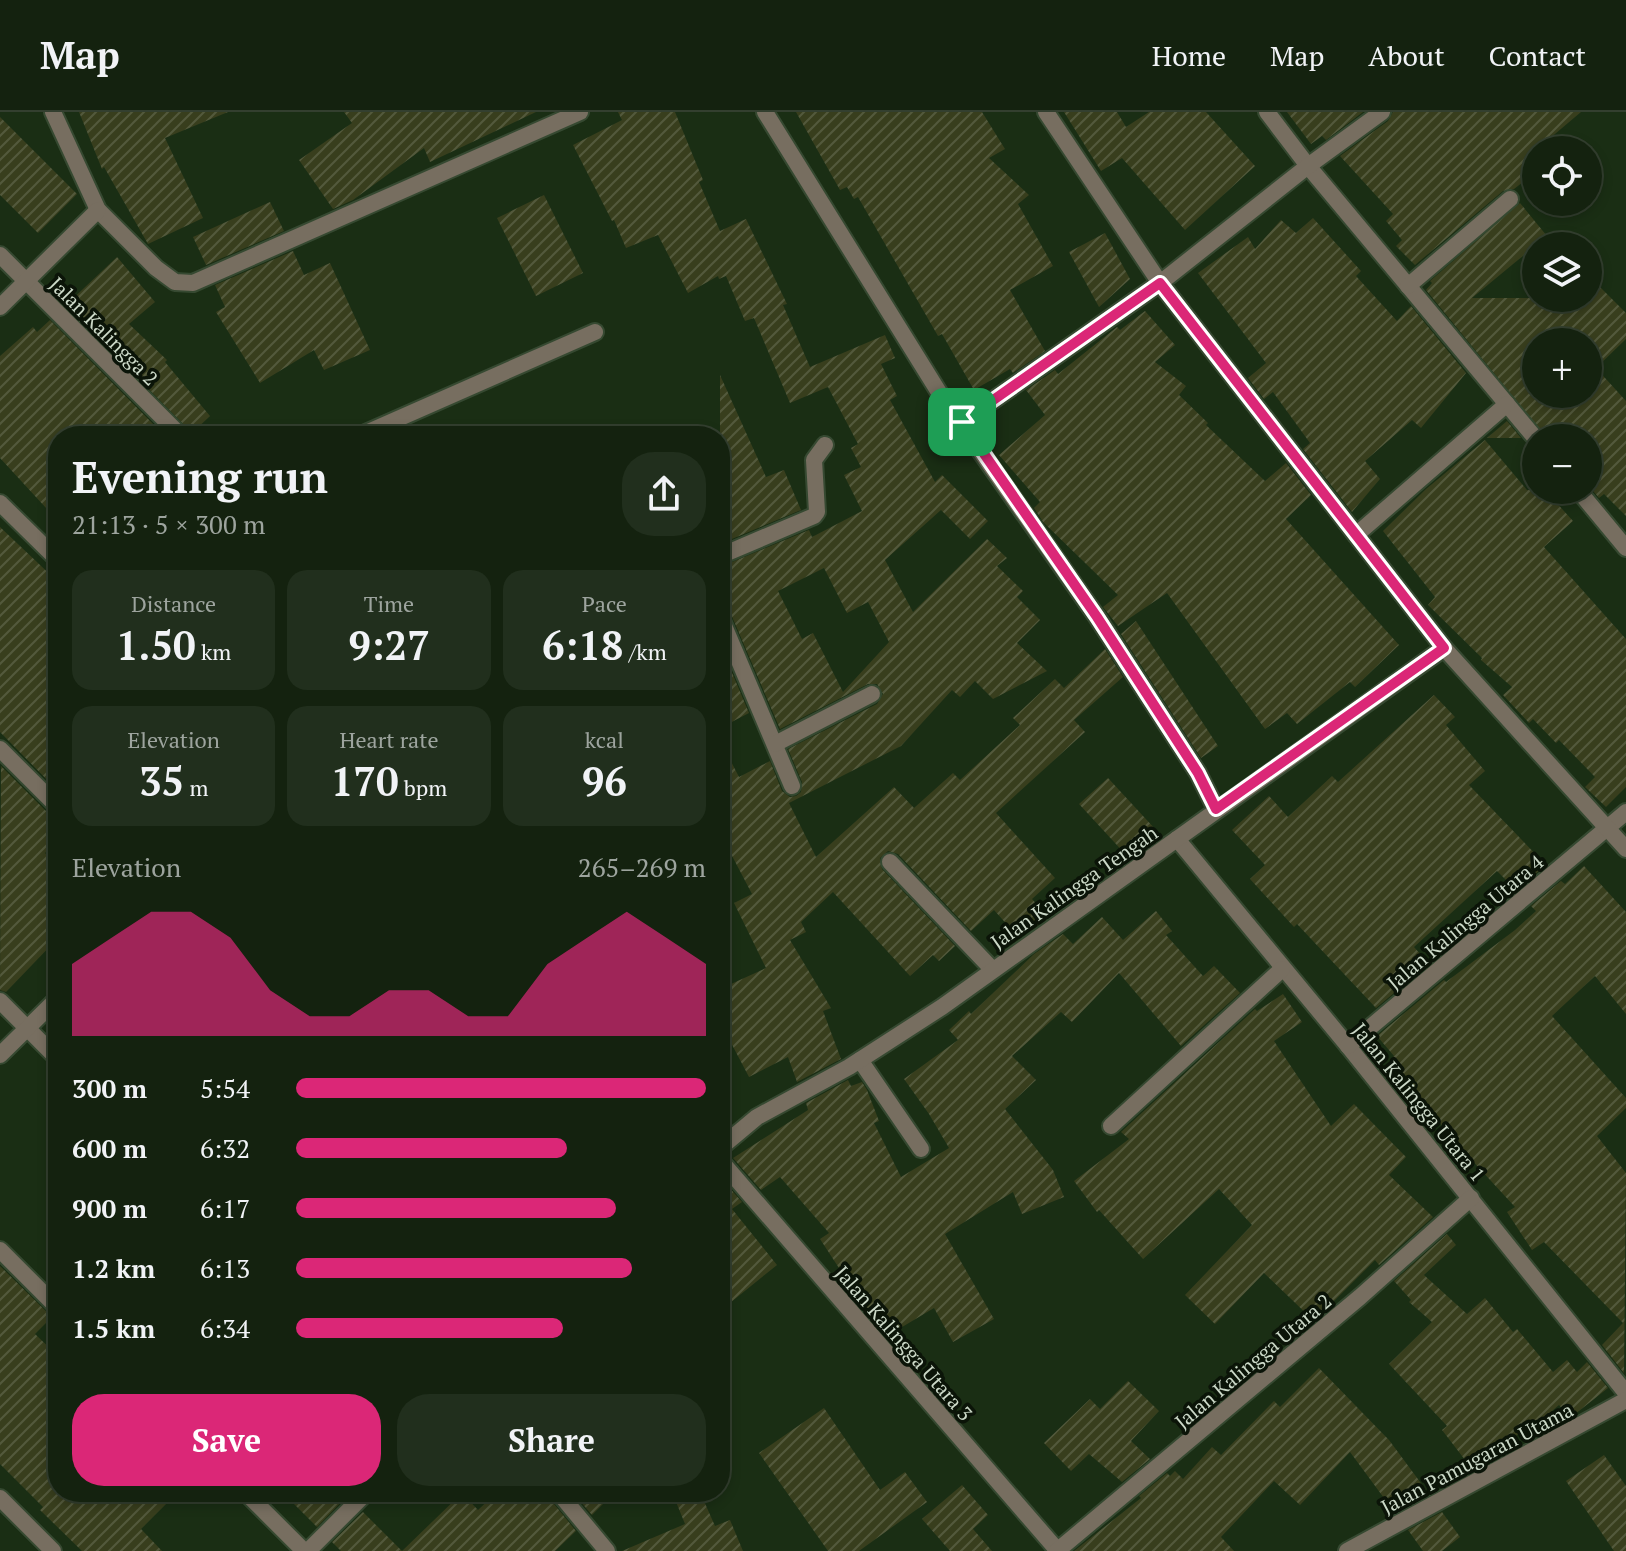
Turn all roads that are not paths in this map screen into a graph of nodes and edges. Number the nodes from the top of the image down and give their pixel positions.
1 (53, 112) edge
2 (580, 112) edge
3 (765, 112) edge
4 (1046, 112) edge
5 (1267, 112) edge
6 (1382, 112) edge
7 (1308, 166) junction
8 (1510, 199) dead end
9 (98, 210) junction
10 (0, 255) edge
11 (26, 281) junction
12 (1160, 283) junction
13 (1408, 286) junction
14 (0, 307) edge
15 (595, 332) dead end
16 (1507, 404) junction
17 (962, 422) junction
18 (1524, 424) edge
19 (171, 426) edge
20 (382, 426) edge
21 (825, 445) dead end
22 (0, 503) edge
23 (1590, 504) edge
24 (1356, 535) junction
25 (1626, 548) edge
26 (48, 550) edge
27 (730, 552) edge
28 (730, 639) edge
29 (1444, 648) junction
30 (872, 694) dead end
31 (775, 744) junction
32 (0, 749) edge
33 (792, 786) dead end
34 (48, 797) edge
35 (1216, 809) junction
36 (1626, 812) edge
37 (1607, 829) junction
38 (1177, 839) junction
39 (1626, 849) edge
40 (890, 862) dead end
41 (992, 969) junction
42 (1282, 969) junction
43 (0, 1001) edge
44 (48, 1008) edge
45 (27, 1028) junction
46 (1348, 1046) junction
47 (48, 1049) edge
48 (0, 1055) edge
49 (860, 1060) junction
50 (1111, 1126) dead end
51 (730, 1140) edge
52 (921, 1149) dead end
53 (730, 1172) edge
54 (1471, 1198) junction
55 (0, 1250) edge
56 (48, 1298) edge
57 (1626, 1393) edge
58 (1626, 1400) edge
59 (0, 1498) edge
60 (255, 1502) edge
61 (357, 1502) edge
62 (566, 1502) edge
63 (53, 1551) edge
64 (306, 1551) edge
65 (607, 1551) edge
66 (1058, 1551) edge
67 (1347, 1551) edge

1 - 9 street
2 - 9 street
3 - 17 street
4 - 12 street
5 - 7 street
6 - 7 street
7 - 12 street
7 - 13 street
8 - 13 street
9 - 11 street
10 - 11 street, Jalan Kalingga 2
11 - 14 street
11 - 19 street, Jalan Kalingga 2
12 - 17 street
12 - 24 street
13 - 16 street
15 - 20 street
16 - 18 street
16 - 24 street
17 - 35 street
21 - 27 street
22 - 26 street
23 - 25 street
24 - 29 street
28 - 31 street
29 - 35 street, Jalan Kalingga Tengah
29 - 37 street
30 - 31 street
31 - 33 street
32 - 34 street
35 - 38 street, Jalan Kalingga Tengah
36 - 37 street, Jalan Kalingga Utara 4
37 - 39 street
37 - 46 street, Jalan Kalingga Utara 4
38 - 41 street, Jalan Kalingga Tengah
38 - 42 street, Jalan Kalingga Utara 1
40 - 41 street
41 - 49 street, Jalan Kalingga Tengah
42 - 46 street, Jalan Kalingga Utara 1
42 - 50 street
43 - 45 street
44 - 45 street
45 - 47 street
45 - 48 street
46 - 54 street, Jalan Kalingga Utara 1
49 - 51 street, Jalan Kalingga Tengah
49 - 52 street
53 - 66 street, Jalan Kalingga Utara 3
54 - 57 street, Jalan Kalingga Utara 1
54 - 66 street, Jalan Kalingga Utara 2
55 - 56 street
58 - 67 street, Jalan Pamugaran Utama
59 - 63 street
60 - 64 street
61 - 64 street
62 - 65 street

